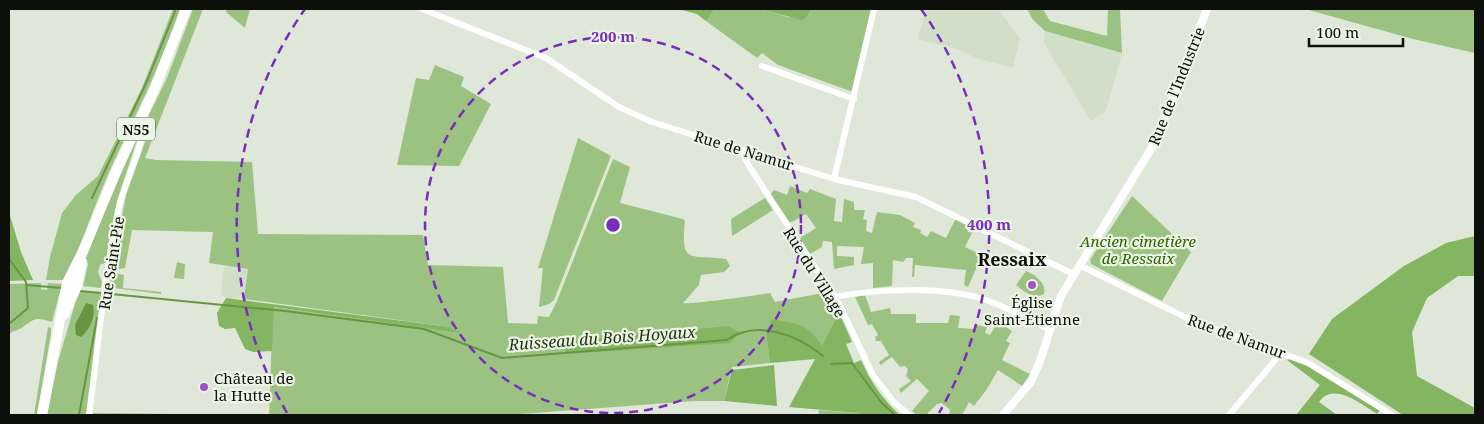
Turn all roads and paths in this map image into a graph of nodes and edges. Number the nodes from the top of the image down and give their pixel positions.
1 (186, 9) edge
2 (422, 9) edge
3 (874, 9) edge
4 (1207, 9) edge
5 (762, 66) dead end
6 (854, 99) junction
7 (144, 113) junction
8 (745, 150) junction
9 (834, 179) junction
10 (1079, 264) junction
11 (1073, 274) junction
12 (833, 295) junction
13 (1048, 329) junction
14 (1281, 353) junction
15 (42, 415) edge
16 (89, 415) edge
17 (909, 415) edge
18 (1003, 415) edge
19 (1229, 415) edge
20 (1392, 415) edge

1 - 7 main road, N55
2 - 8 street, Rue de Namur
3 - 6 street
4 - 10 street, Rue de l'Industrie
5 - 6 street
6 - 9 street
7 - 15 main road, N55
7 - 16 street, Rue Saint-Pie
8 - 9 street, Rue de Namur
8 - 12 street, Rue du Village
9 - 11 street, Rue de Namur
10 - 11 street, Rue de l'Industrie
10 - 14 street, Rue de Namur
11 - 13 street, Rue de l'Industrie
12 - 13 street
12 - 17 street, Rue du Village
13 - 18 street, Rue de l'Industrie
14 - 19 street
14 - 20 street, Rue de Namur

